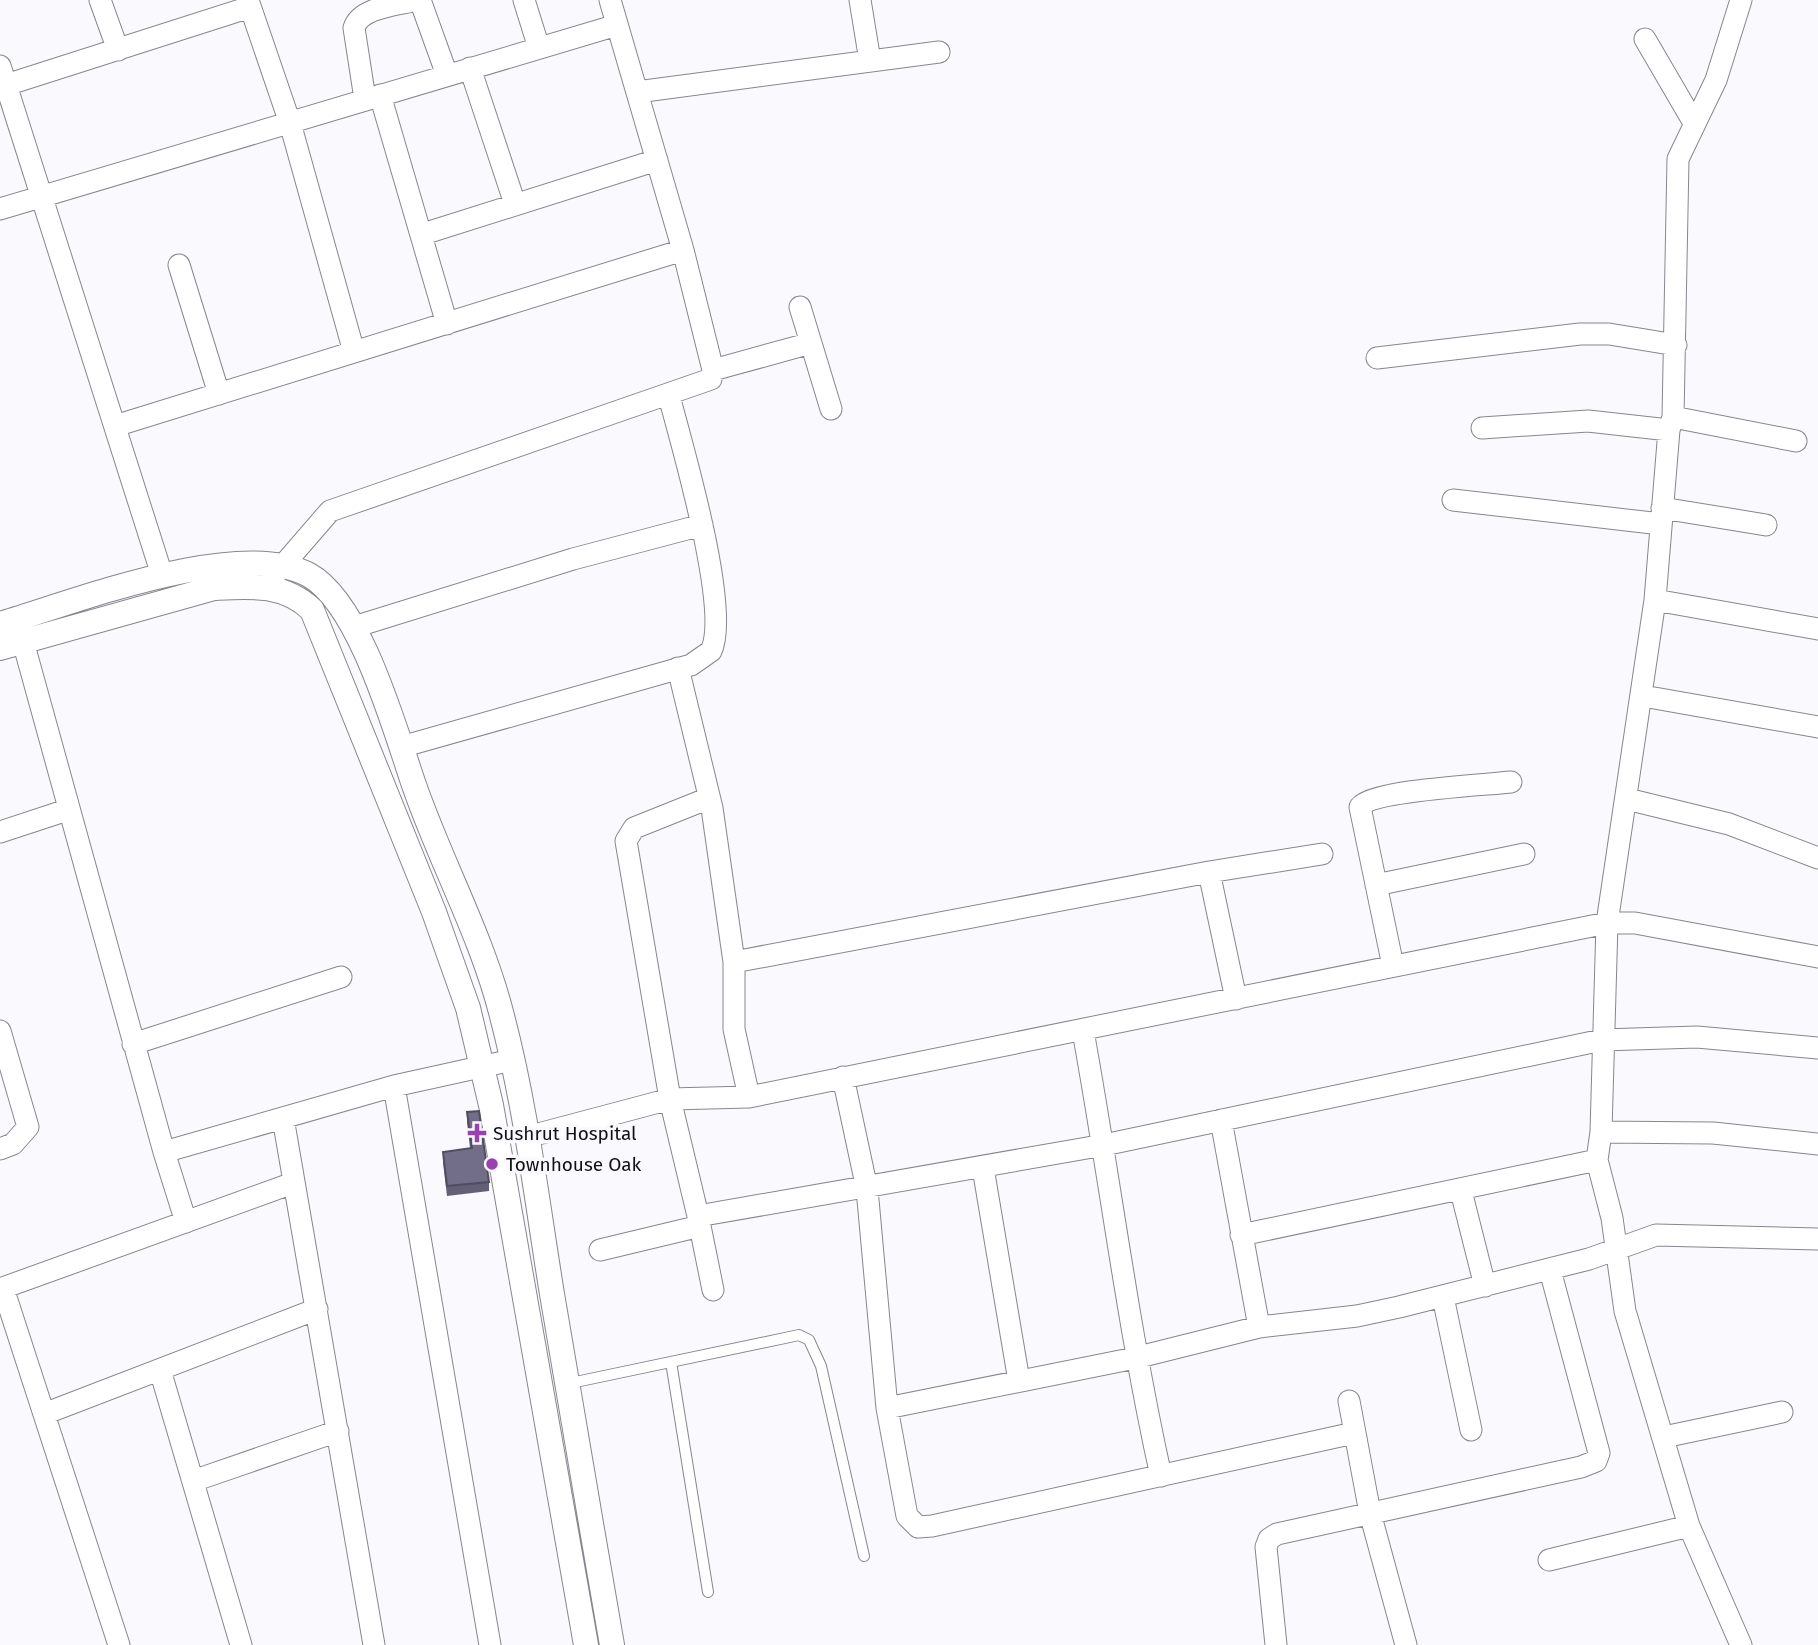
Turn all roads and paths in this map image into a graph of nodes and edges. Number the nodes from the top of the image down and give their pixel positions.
1 (100, 0) edge
2 (419, 0) edge
3 (524, 0) edge
4 (610, 0) edge
5 (860, 0) edge
6 (1741, 0) edge
7 (249, 4) edge
8 (617, 25) junction
9 (1645, 39) dead end
10 (539, 48) junction
11 (118, 50) junction
12 (939, 52) dead end
13 (870, 61) junction
14 (470, 68) junction
15 (447, 75) junction
16 (3, 76) edge
17 (637, 92) junction
18 (372, 97) junction
19 (1695, 122) junction
20 (290, 123) junction
21 (657, 160) junction
22 (41, 195) junction
23 (515, 205) junction
24 (0, 209) edge
25 (423, 234) junction
26 (683, 250) junction
27 (179, 265) dead end
28 (800, 307) dead end
29 (447, 324) junction
30 (811, 343) junction
31 (1676, 345) junction
32 (354, 352) junction
33 (1377, 358) dead end
34 (713, 370) junction
35 (219, 394) junction
36 (669, 396) junction
37 (831, 409) dead end
38 (1671, 423) junction
39 (115, 426) junction
40 (1482, 428) dead end
41 (1796, 441) dead end
42 (1453, 500) dead end
43 (1662, 516) junction
44 (702, 525) junction
45 (1766, 525) dead end
46 (282, 564) junction
47 (162, 575) junction
48 (264, 588) junction
49 (1655, 600) junction
50 (354, 627) junction
51 (1818, 629) edge
52 (10, 633) edge
53 (678, 668) junction
54 (1643, 696) junction
55 (1818, 727) edge
56 (401, 747) junction
57 (1511, 782) dead end
58 (709, 798) junction
59 (1626, 799) junction
60 (67, 810) junction
61 (0, 832) edge
62 (1524, 854) dead end
63 (1322, 855) dead end
64 (1818, 858) edge
65 (1209, 872) junction
66 (1376, 885) junction
67 (1607, 923) junction
68 (1818, 957) edge
69 (734, 962) junction
70 (1393, 966) junction
71 (341, 977) dead end
72 (1236, 999) junction
73 (0, 1031) edge
74 (1083, 1031) junction
75 (1602, 1040) junction
76 (133, 1044) junction
77 (1818, 1048) edge
78 (512, 1060) junction
79 (482, 1067) junction
80 (843, 1077) junction
81 (394, 1086) junction
82 (749, 1097) junction
83 (670, 1099) junction
84 (283, 1118) junction
85 (1221, 1120) junction
86 (1601, 1132) junction
87 (527, 1138) junction
88 (1818, 1144) edge
89 (1104, 1145) junction
90 (0, 1149) edge
91 (164, 1152) junction
92 (1597, 1160) junction
93 (983, 1168) junction
94 (293, 1183) junction
95 (867, 1189) junction
96 (1461, 1191) junction
97 (699, 1221) junction
98 (186, 1222) junction
99 (1241, 1235) junction
100 (1818, 1239) edge
101 (1615, 1248) junction
102 (600, 1250) dead end
103 (1550, 1270) junction
104 (1485, 1286) junction
105 (1, 1289) edge
106 (713, 1290) dead end
107 (1443, 1297) junction
108 (317, 1309) junction
109 (1259, 1327) junction
110 (1135, 1358) junction
111 (671, 1362) junction
112 (160, 1370) junction
113 (1019, 1381) junction
114 (566, 1384) junction
115 (1349, 1401) dead end
116 (887, 1408) junction
117 (1782, 1412) dead end
118 (44, 1414) junction
119 (1471, 1430) dead end
120 (338, 1431) junction
121 (1354, 1433) junction
122 (1664, 1437) junction
123 (1161, 1476) junction
124 (193, 1481) junction
125 (1370, 1513) junction
126 (1689, 1526) junction
127 (864, 1556) dead end
128 (1549, 1560) dead end
129 (708, 1592) dead end
130 (1409, 1641) edge
131 (119, 1645) edge
132 (241, 1645) edge
133 (374, 1645) edge
134 (490, 1645) edge
135 (586, 1645) edge
136 (612, 1645) edge
137 (1276, 1645) edge
138 (1741, 1645) edge

1 - 11 street
2 - 15 street
2 - 18 street
3 - 10 street
4 - 8 street
5 - 13 street
6 - 19 street
7 - 11 street
7 - 20 street
8 - 10 street
8 - 17 street
9 - 19 street
10 - 14 street
11 - 16 street
12 - 13 street
13 - 17 street
14 - 15 street
14 - 23 street
15 - 18 street
16 - 22 street
17 - 21 street
18 - 20 street
18 - 25 street
19 - 31 street
20 - 22 street
20 - 32 street
21 - 23 street
21 - 26 street
22 - 24 street
22 - 39 street
23 - 25 street
25 - 29 street
26 - 29 street
26 - 34 street
27 - 35 street
28 - 30 street
29 - 32 street
30 - 34 street
30 - 37 street
31 - 33 street
31 - 38 street
32 - 35 street
34 - 36 street
35 - 39 street
36 - 44 street
36 - 46 street
38 - 40 street
38 - 41 street
38 - 43 street
39 - 47 street
42 - 43 street
43 - 45 street
43 - 49 street
44 - 50 street
44 - 53 street
46 - 47 street
46 - 48 street
46 - 50 street
47 - 52 street
48 - 52 street
48 - 79 street
49 - 51 street
49 - 54 street
50 - 56 street
52 - 60 street
53 - 56 street
53 - 58 street
54 - 55 street
54 - 59 street
56 - 78 street
57 - 66 street
58 - 69 street
58 - 83 street
59 - 64 street
59 - 67 street
60 - 61 street
60 - 76 street
62 - 66 street
63 - 65 street
65 - 69 street
65 - 72 street
66 - 70 street
67 - 68 street
67 - 70 street
67 - 75 street
69 - 82 street
70 - 72 street
71 - 76 street
72 - 74 street
73 - 90 street
74 - 80 street
74 - 89 street
75 - 77 street
75 - 85 street
75 - 86 street
76 - 91 street
78 - 79 street
78 - 87 street
79 - 81 street
79 - 135 street
80 - 82 street
80 - 95 street
81 - 84 street
81 - 134 street
82 - 83 street
83 - 87 street
83 - 97 street
84 - 91 street
84 - 94 street
85 - 89 street
85 - 99 street
86 - 88 street
86 - 92 street
87 - 114 street
89 - 93 street
89 - 110 street
91 - 98 street
92 - 96 street
92 - 101 street
93 - 95 street
93 - 113 street
94 - 98 street
94 - 108 street
95 - 97 street
95 - 116 street
96 - 99 street
96 - 104 street
97 - 102 street
97 - 106 street
98 - 105 street
99 - 109 street
100 - 101 street
101 - 103 street
101 - 122 street
103 - 104 street
103 - 125 street
104 - 107 street
105 - 118 street
107 - 109 street
107 - 119 street
108 - 112 street
108 - 120 street
109 - 110 street
110 - 113 street
110 - 123 street
111 - 114 lane
111 - 127 lane
111 - 129 lane
112 - 118 street
112 - 124 street
113 - 116 street
114 - 136 street
115 - 121 street
116 - 123 street
117 - 122 street
118 - 131 street
120 - 124 street
120 - 133 street
121 - 123 street
121 - 125 street
122 - 126 street
124 - 132 street
125 - 130 street
125 - 137 street
126 - 128 street
126 - 138 street

